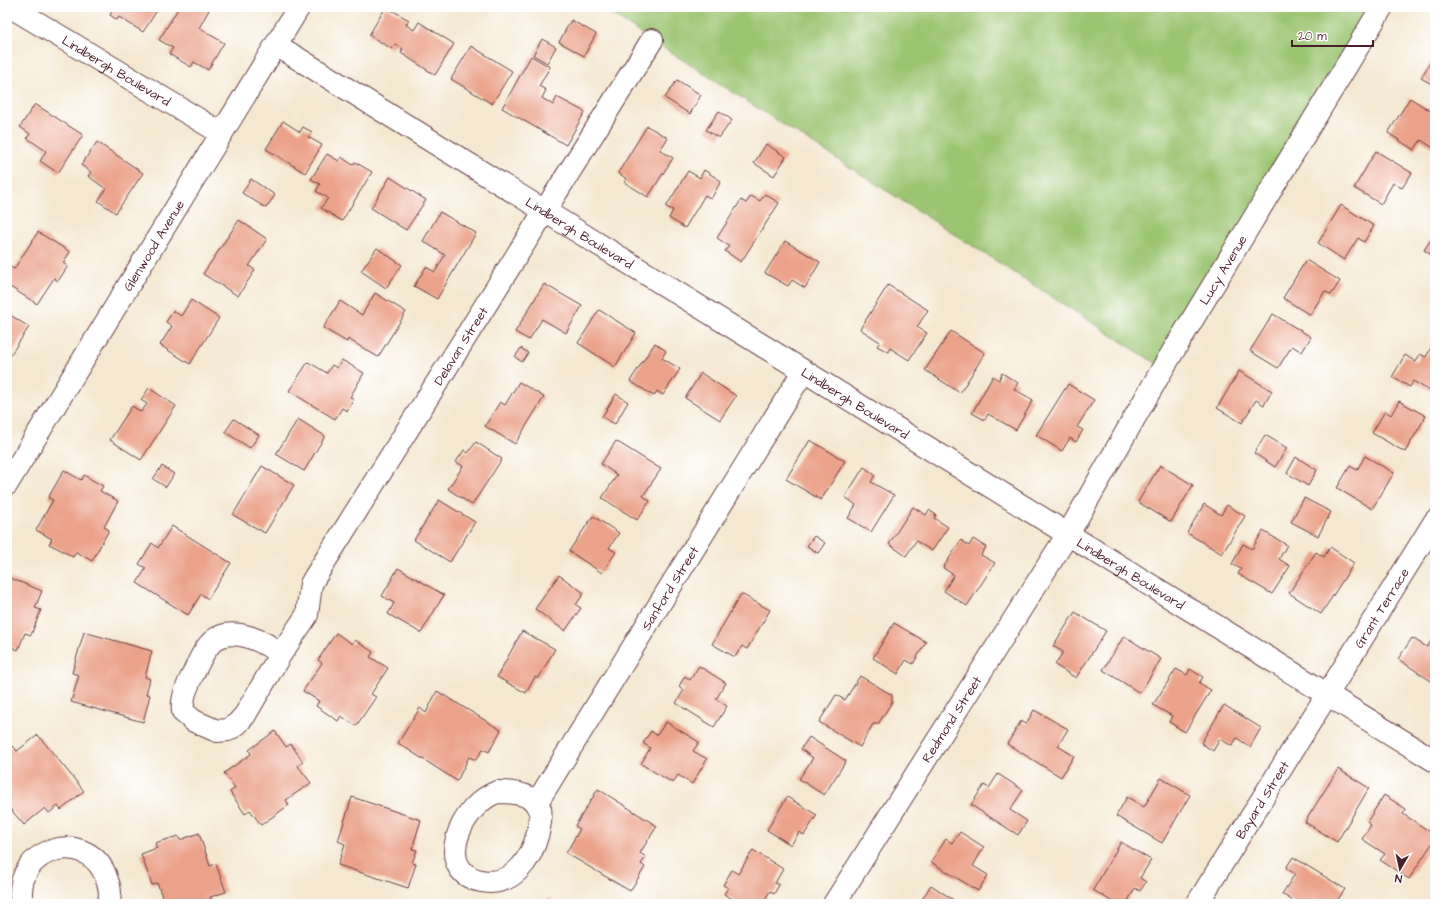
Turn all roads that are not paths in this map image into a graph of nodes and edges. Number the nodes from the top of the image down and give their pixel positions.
1 (11, 7) edge
2 (299, 7) edge
3 (1382, 7) edge
4 (652, 40) dead end
5 (276, 45) junction
6 (222, 133) junction
7 (544, 211) junction
8 (803, 372) junction
9 (7, 484) edge
10 (1435, 521) edge
11 (1068, 534) junction
12 (280, 656) junction
13 (1328, 695) junction
14 (1435, 761) edge
15 (536, 804) dead end
16 (22, 904) edge
17 (108, 904) edge
18 (834, 904) edge
19 (1197, 904) edge

1 - 6 street, Lindbergh Boulevard
2 - 5 street, Glenwood Avenue
3 - 11 street, Lucy Avenue
4 - 7 street, Delavan Street
5 - 6 street, Glenwood Avenue
5 - 7 street, Lindbergh Boulevard
6 - 9 street, Glenwood Avenue
7 - 8 street, Lindbergh Boulevard
7 - 12 street, Delavan Street
8 - 11 street, Lindbergh Boulevard
8 - 15 street, Sanford Street
10 - 13 street, Grant Terrace
11 - 13 street, Lindbergh Boulevard
11 - 18 street, Redmond Street
12 - 12 street, Delavan Street
13 - 14 street, Lindbergh Boulevard
13 - 19 street, Bayard Street
16 - 17 street

